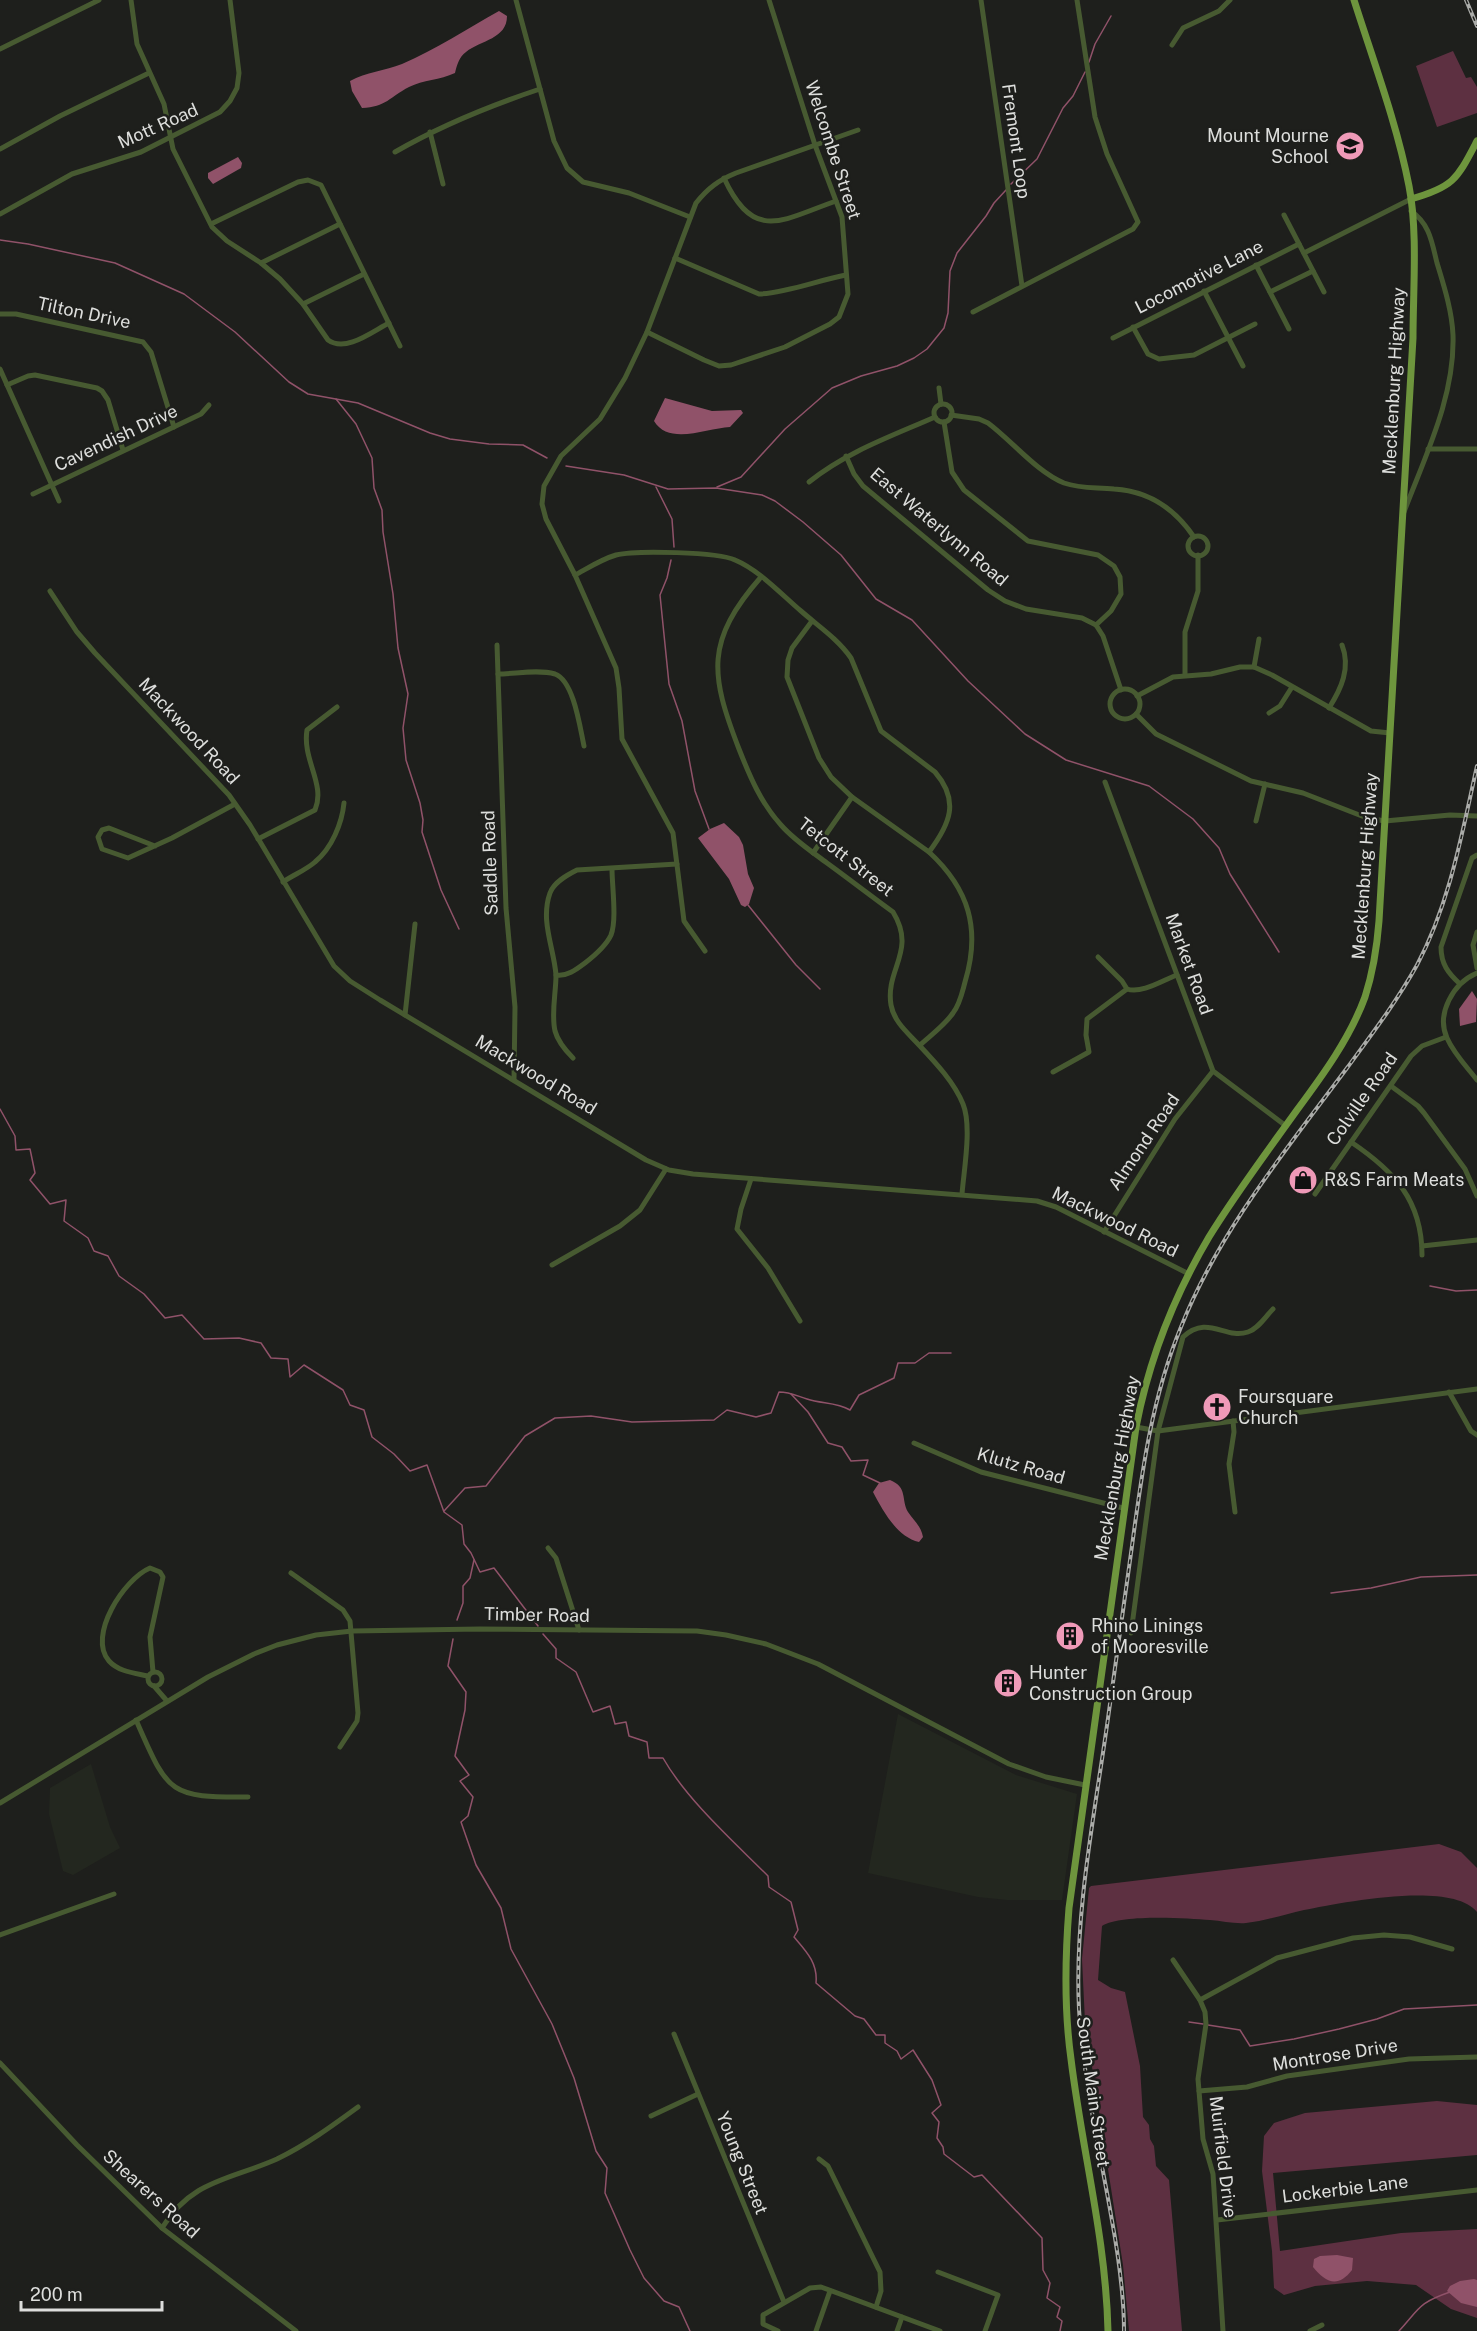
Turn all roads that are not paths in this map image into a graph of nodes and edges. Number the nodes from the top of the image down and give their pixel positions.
1 (99, 0) edge
2 (131, 0) edge
3 (230, 0) edge
4 (516, 0) edge
5 (769, 0) edge
6 (981, 0) edge
7 (1077, 0) edge
8 (1230, 0) edge
9 (1354, 0) edge
10 (1172, 45) dead end
11 (0, 49) edge
12 (149, 73) junction
13 (540, 89) junction
14 (858, 130) dead end
15 (430, 132) junction
16 (169, 138) junction
17 (1477, 141) edge
18 (815, 145) junction
19 (0, 149) edge
20 (395, 152) dead end
21 (724, 178) junction
22 (443, 184) dead end
23 (1411, 199) junction
24 (836, 201) junction
25 (1412, 211) junction
26 (0, 214) edge
27 (1284, 215) dead end
28 (690, 217) junction
29 (211, 224) junction
30 (340, 224) junction
31 (1299, 244) junction
32 (1304, 253) junction
33 (675, 258) junction
34 (261, 263) junction
35 (1256, 265) junction
36 (1313, 271) junction
37 (364, 274) junction
38 (846, 275) junction
39 (1022, 286) junction
40 (1204, 291) junction
41 (1270, 292) junction
42 (1324, 292) dead end
43 (303, 304) junction
44 (972, 312) dead end
45 (0, 314) edge
46 (389, 323) junction
47 (1255, 324) dead end
48 (1133, 327) junction
49 (1289, 329) dead end
50 (647, 332) junction
51 (1113, 338) dead end
52 (1228, 338) junction
53 (400, 346) dead end
54 (1243, 366) dead end
55 (0, 369) edge
56 (7, 385) junction
57 (939, 388) dead end
58 (941, 404) junction
59 (208, 405) dead end
60 (951, 415) junction
61 (935, 417) junction
62 (944, 422) junction
63 (174, 427) junction
64 (1428, 449) junction
65 (1477, 449) edge
66 (123, 450) junction
67 (846, 456) junction
68 (809, 482) dead end
69 (52, 485) junction
70 (33, 494) dead end
71 (59, 501) dead end
72 (1402, 518) junction
73 (1194, 537) junction
74 (1198, 555) junction
75 (575, 575) junction
76 (761, 577) junction
77 (50, 591) dead end
78 (812, 621) junction
79 (1095, 625) junction
80 (1259, 639) dead end
81 (497, 645) dead end
82 (1342, 645) dead end
83 (1254, 668) junction
84 (498, 674) junction
85 (1185, 675) junction
86 (1292, 687) junction
87 (1121, 690) junction
88 (1137, 696) junction
89 (337, 707) dead end
90 (1329, 708) junction
91 (1269, 713) dead end
92 (1136, 714) junction
93 (1390, 733) junction
94 (584, 746) dead end
95 (1105, 782) dead end
96 (1265, 784) junction
97 (852, 797) junction
98 (344, 803) dead end
99 (235, 804) junction
100 (1477, 816) edge
101 (1256, 820) dead end
102 (1385, 821) junction
103 (258, 839) junction
104 (155, 846) junction
105 (929, 852) junction
106 (813, 853) junction
107 (1477, 855) edge
108 (677, 864) junction
109 (612, 869) junction
110 (283, 882) junction
111 (415, 924) dead end
112 (1477, 932) edge
113 (705, 951) dead end
114 (1098, 957) dead end
115 (1477, 968) edge
116 (1477, 973) edge
117 (556, 975) junction
118 (1177, 975) junction
119 (1460, 984) junction
120 (1127, 989) junction
121 (405, 1015) junction
122 (1446, 1037) junction
123 (920, 1045) junction
124 (573, 1058) dead end
125 (1212, 1071) junction
126 (1053, 1072) dead end
127 (1476, 1078) edge
128 (514, 1080) junction
129 (1391, 1086) junction
130 (1286, 1126) junction
131 (1352, 1142) junction
132 (666, 1169) junction
133 (751, 1179) junction
134 (962, 1194) junction
135 (1315, 1194) dead end
136 (1477, 1196) edge
137 (1104, 1232) junction
138 (1477, 1240) edge
139 (1422, 1246) junction
140 (1422, 1255) dead end
141 (552, 1265) dead end
142 (1189, 1274) junction
143 (1273, 1309) dead end
144 (800, 1321) dead end
145 (1477, 1389) edge
146 (1449, 1392) junction
147 (1233, 1421) junction
148 (1136, 1427) junction
149 (1158, 1431) junction
150 (1474, 1433) edge
151 (914, 1443) dead end
152 (1123, 1508) junction
153 (1235, 1512) dead end
154 (548, 1548) dead end
155 (291, 1573) dead end
156 (579, 1630) junction
157 (352, 1631) junction
158 (1131, 1633) dead end
159 (151, 1674) junction
160 (157, 1684) junction
161 (166, 1698) junction
162 (136, 1720) junction
163 (340, 1748) dead end
164 (1085, 1785) junction
165 (248, 1797) dead end
166 (0, 1803) edge
167 (114, 1894) dead end
168 (0, 1935) edge
169 (1452, 1949) dead end
170 (1173, 1960) dead end
171 (1200, 2000) junction
172 (674, 2034) dead end
173 (1477, 2057) edge
174 (0, 2063) edge
175 (1199, 2091) junction
176 (698, 2094) junction
177 (358, 2107) dead end
178 (651, 2116) dead end
179 (819, 2159) dead end
180 (1477, 2190) edge
181 (1217, 2220) junction
182 (162, 2228) junction
183 (938, 2272) dead end
184 (830, 2291) junction
185 (784, 2302) junction
186 (876, 2307) junction
187 (902, 2317) junction
188 (1322, 2325) dead end
189 (296, 2331) edge
190 (778, 2331) edge
191 (816, 2331) edge
192 (897, 2331) edge
193 (940, 2331) edge
194 (985, 2331) edge
195 (1108, 2331) edge
196 (1223, 2331) edge
197 (1310, 2331) edge

1 - 11 street
2 - 12 street
3 - 16 street, Mott Road
4 - 13 street
5 - 18 street, Welcombe Street
6 - 39 street, Fremont Loop
7 - 39 street
8 - 10 street
9 - 23 main road, Mecklenburg Highway
12 - 16 street
12 - 19 street
13 - 15 street
13 - 28 street
14 - 18 street
15 - 20 street
15 - 22 street
16 - 26 street, Mott Road
16 - 29 street
17 - 23 main road
18 - 21 street
18 - 24 street, Welcombe Street
21 - 24 street
21 - 28 street
23 - 25 main road, Mecklenburg Highway
23 - 32 street
24 - 38 street, Welcombe Street
25 - 64 street
25 - 72 main road, Mecklenburg Highway
27 - 31 street
28 - 33 street
29 - 30 street
29 - 34 street
30 - 34 street
30 - 37 street
31 - 32 street
31 - 35 street, Locomotive Lane
32 - 36 street
33 - 38 street
33 - 50 street
34 - 43 street
35 - 40 street, Locomotive Lane
35 - 41 street
36 - 41 street
36 - 42 street
37 - 43 street
37 - 46 street
38 - 50 street, Welcombe Street
39 - 44 street
40 - 48 street, Locomotive Lane
40 - 52 street
41 - 49 street
43 - 46 street
45 - 63 street, Tilton Drive
46 - 53 street
47 - 52 street
48 - 51 street, Locomotive Lane
48 - 52 street
50 - 75 street
52 - 54 street
55 - 56 street
56 - 66 street
56 - 69 street
57 - 58 street
58 - 60 street
58 - 61 street
59 - 63 street, Cavendish Drive
60 - 62 street
60 - 73 street
61 - 62 street
61 - 67 street
62 - 79 street
63 - 66 street, Cavendish Drive
64 - 65 street
64 - 72 street
66 - 69 street, Cavendish Drive
67 - 68 street
67 - 79 street, East Waterlynn Road
69 - 70 street, Cavendish Drive
69 - 71 street
72 - 93 main road, Mecklenburg Highway
73 - 74 street
73 - 74 street
74 - 85 street
75 - 76 street
75 - 108 street
76 - 78 street
76 - 106 street, Tetcott Street
77 - 99 street, Mackwood Road
78 - 97 street
78 - 105 street
79 - 87 street
80 - 83 street
81 - 84 street, Saddle Road
82 - 90 street
83 - 85 street
83 - 86 street
84 - 94 street
84 - 128 street, Saddle Road
85 - 88 street
86 - 90 street
86 - 91 street
87 - 88 street
87 - 92 street
88 - 92 street
89 - 103 street
90 - 93 street
92 - 96 street
93 - 102 main road, Mecklenburg Highway
95 - 118 street, Market Road
96 - 101 street
96 - 102 street
97 - 105 street
97 - 106 street
98 - 110 street
99 - 103 street, Mackwood Road
99 - 104 street
100 - 102 street
102 - 130 main road, Mecklenburg Highway
103 - 110 street, Mackwood Road
104 - 104 street
105 - 123 street
106 - 123 street, Tetcott Street
107 - 119 street
108 - 109 street
108 - 113 street
109 - 117 street
109 - 117 street
110 - 121 street, Mackwood Road
111 - 121 street
112 - 115 street
114 - 120 street
116 - 119 street
117 - 124 street
118 - 120 street
118 - 125 street, Market Road
119 - 122 street
120 - 126 street
121 - 128 street, Mackwood Road
122 - 127 street
122 - 129 street, Colville Road
123 - 134 street, Tetcott Street
125 - 130 street
125 - 137 street, Almond Road
128 - 132 street, Mackwood Road
129 - 131 street, Colville Road
129 - 136 street
130 - 142 main road, Mecklenburg Highway
131 - 135 street, Colville Road
131 - 139 street
132 - 133 street, Mackwood Road
132 - 141 street
133 - 134 street, Mackwood Road
133 - 144 street
134 - 137 street, Mackwood Road
137 - 142 street, Mackwood Road
138 - 139 street
139 - 140 street
142 - 148 main road, Mecklenburg Highway
143 - 149 street
145 - 146 street
146 - 147 street
146 - 150 street
147 - 149 street
147 - 153 street
148 - 149 street
148 - 152 main road, Mecklenburg Highway
149 - 158 street
151 - 152 street, Klutz Road
152 - 164 main road, Mecklenburg Highway
154 - 156 street
155 - 157 street
156 - 157 street, Timber Road
156 - 164 street, Timber Road
157 - 161 street, Timber Road
157 - 163 street
159 - 159 street
159 - 160 street
159 - 160 street
160 - 161 street
161 - 162 street, Timber Road
162 - 165 street
162 - 166 street, Timber Road
164 - 195 main road, South Main Street
167 - 168 street
169 - 171 street
170 - 171 street, Muirfield Drive
171 - 175 street, Muirfield Drive
172 - 176 street, Young Street
173 - 175 street, Montrose Drive
174 - 182 street, Shearers Road
175 - 181 street, Muirfield Drive
176 - 178 street
176 - 185 street, Young Street
177 - 182 street
179 - 186 street
180 - 181 street, Lockerbie Lane
181 - 196 street, Muirfield Drive
182 - 189 street, Shearers Road
183 - 194 street
184 - 185 street
184 - 186 street
184 - 191 street
185 - 190 street
186 - 187 street
187 - 192 street
187 - 193 street
188 - 197 street

